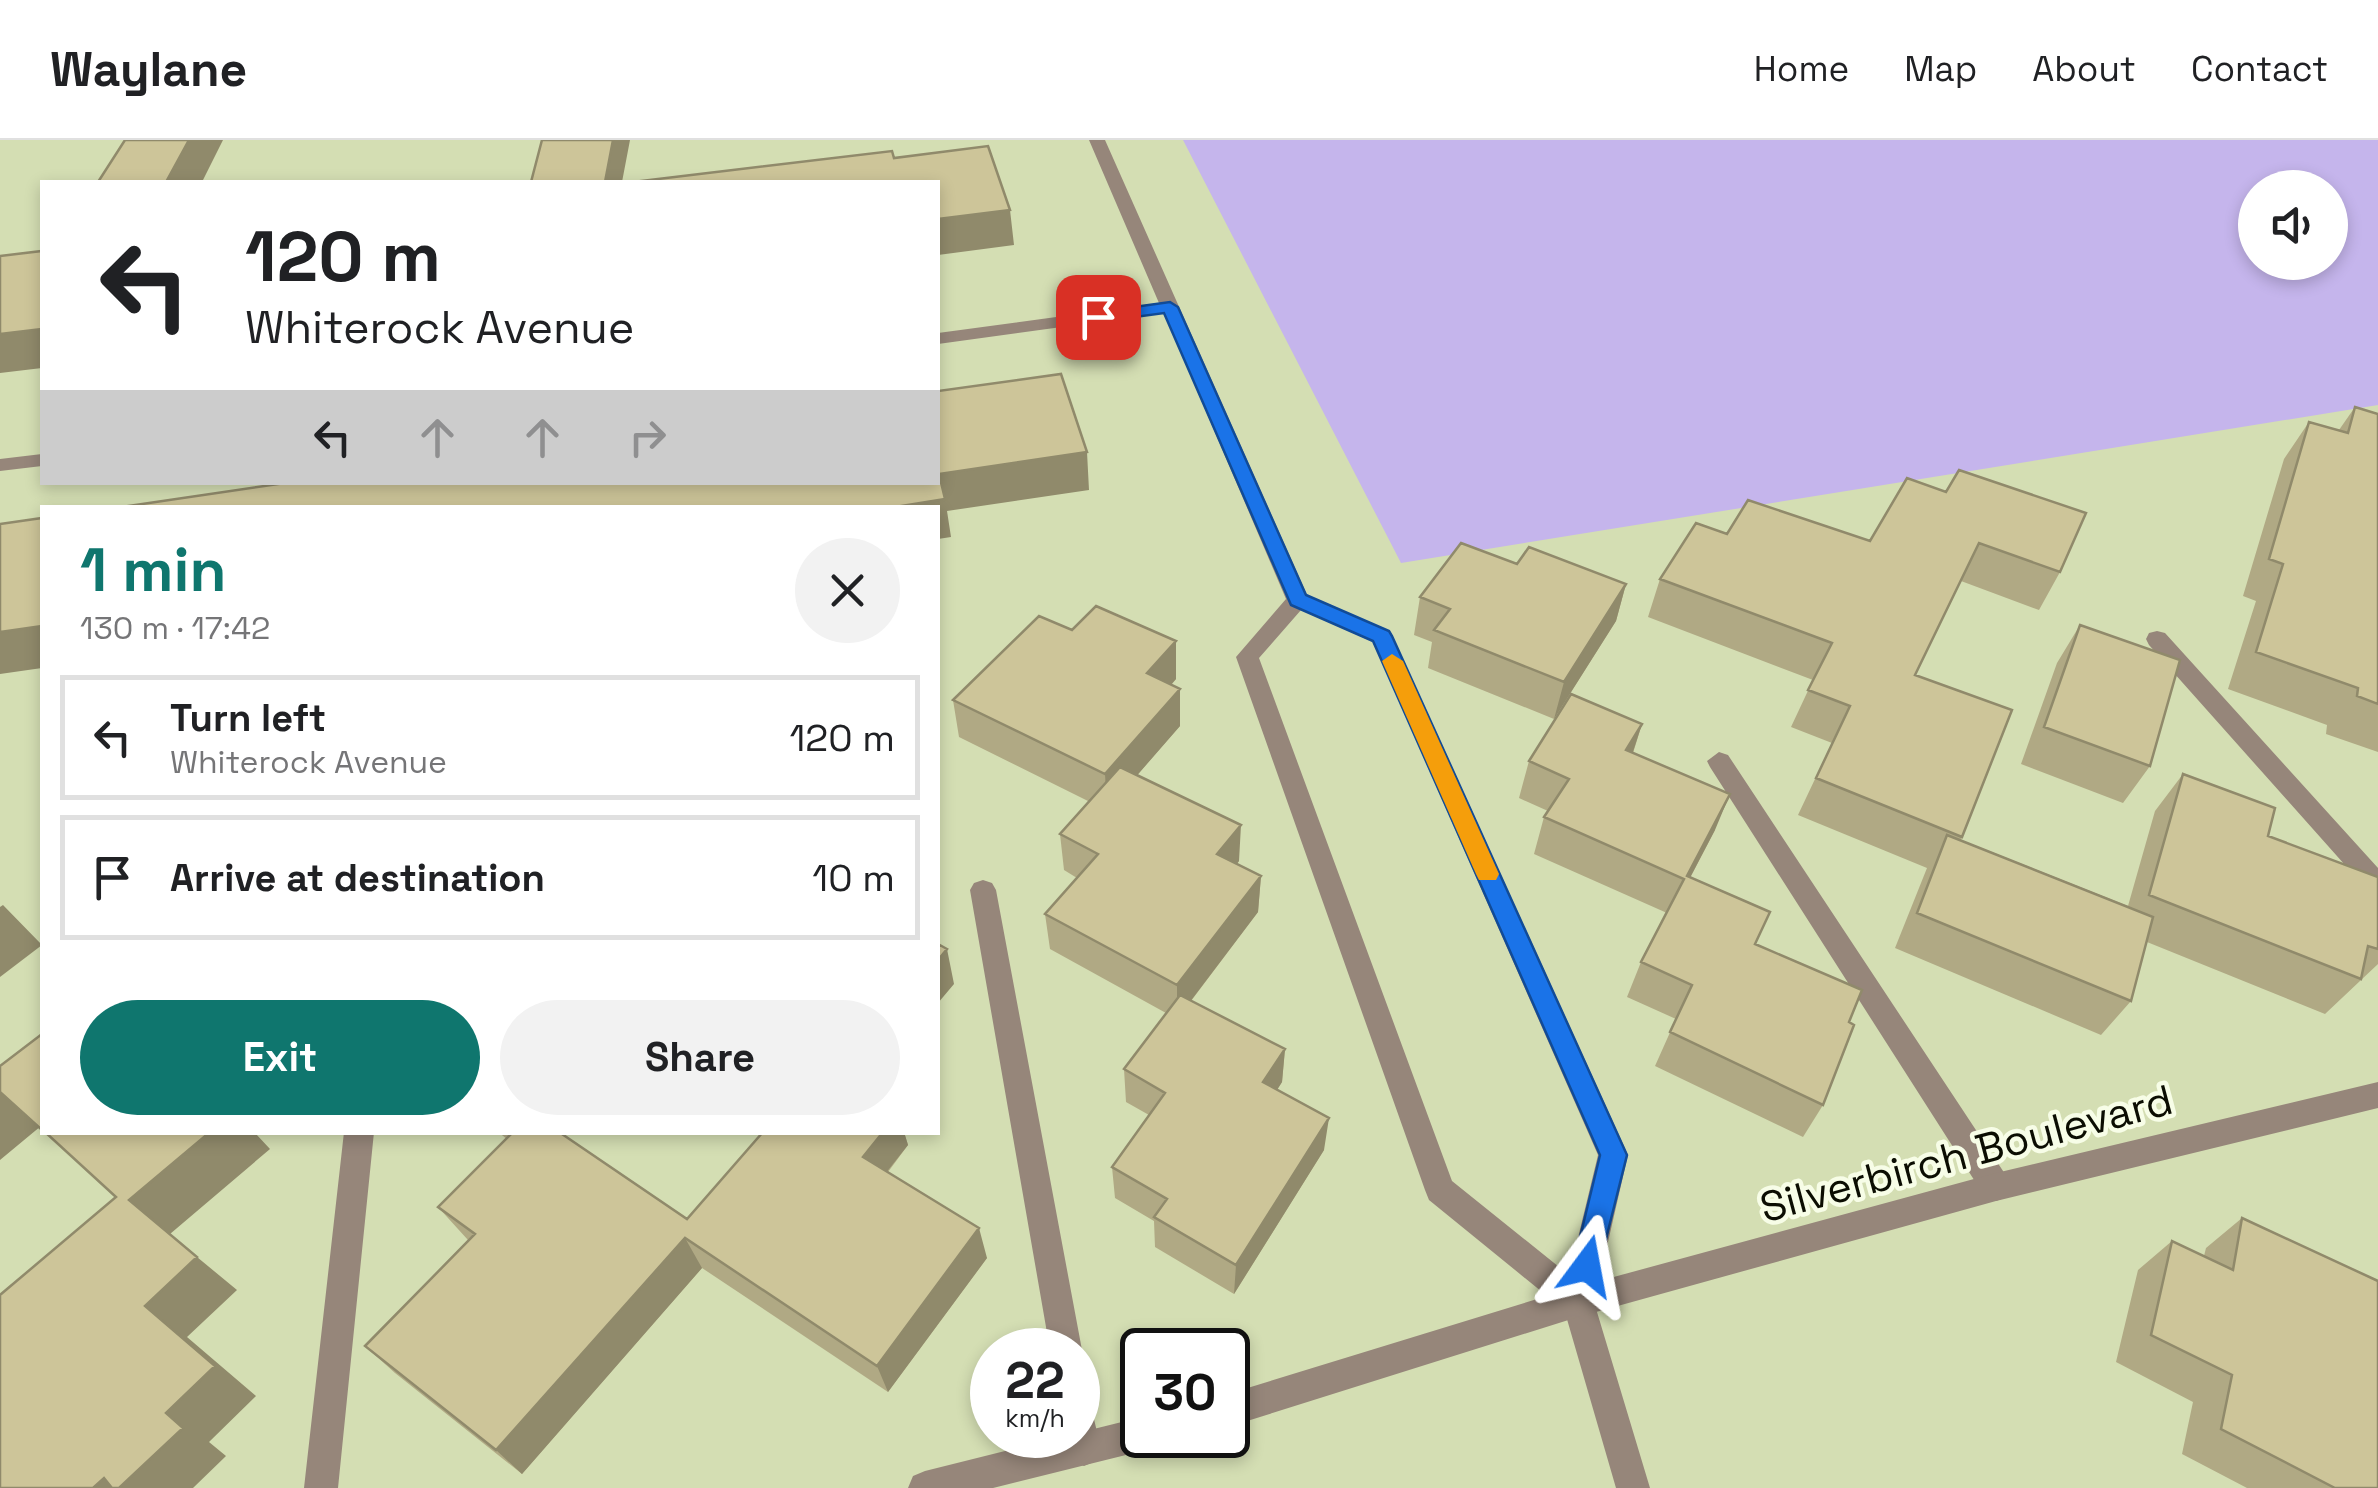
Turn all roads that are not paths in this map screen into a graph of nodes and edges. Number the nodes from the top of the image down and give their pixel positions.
1 (1098, 140) edge
2 (1170, 307) junction
3 (940, 338) edge
4 (40, 460) edge
5 (0, 466) edge
6 (1298, 600) junction
7 (2157, 639) dead end
8 (1719, 760) dead end
9 (2378, 885) edge
10 (983, 890) dead end
11 (2378, 1096) edge
12 (359, 1135) edge
13 (1996, 1187) junction
14 (1578, 1302) junction
15 (1062, 1328) edge
16 (1250, 1403) edge
17 (1047, 1458) edge
18 (321, 1488) edge
19 (925, 1488) edge
20 (1633, 1488) edge

1 - 2 street
2 - 3 street
2 - 6 street
4 - 5 street
6 - 14 street
6 - 14 street
7 - 9 street
8 - 13 street
10 - 15 street
11 - 13 street, Silverbirch Boulevard
12 - 18 street
13 - 14 street, Silverbirch Boulevard
14 - 16 street, Silverbirch Boulevard
14 - 20 street
17 - 19 street

